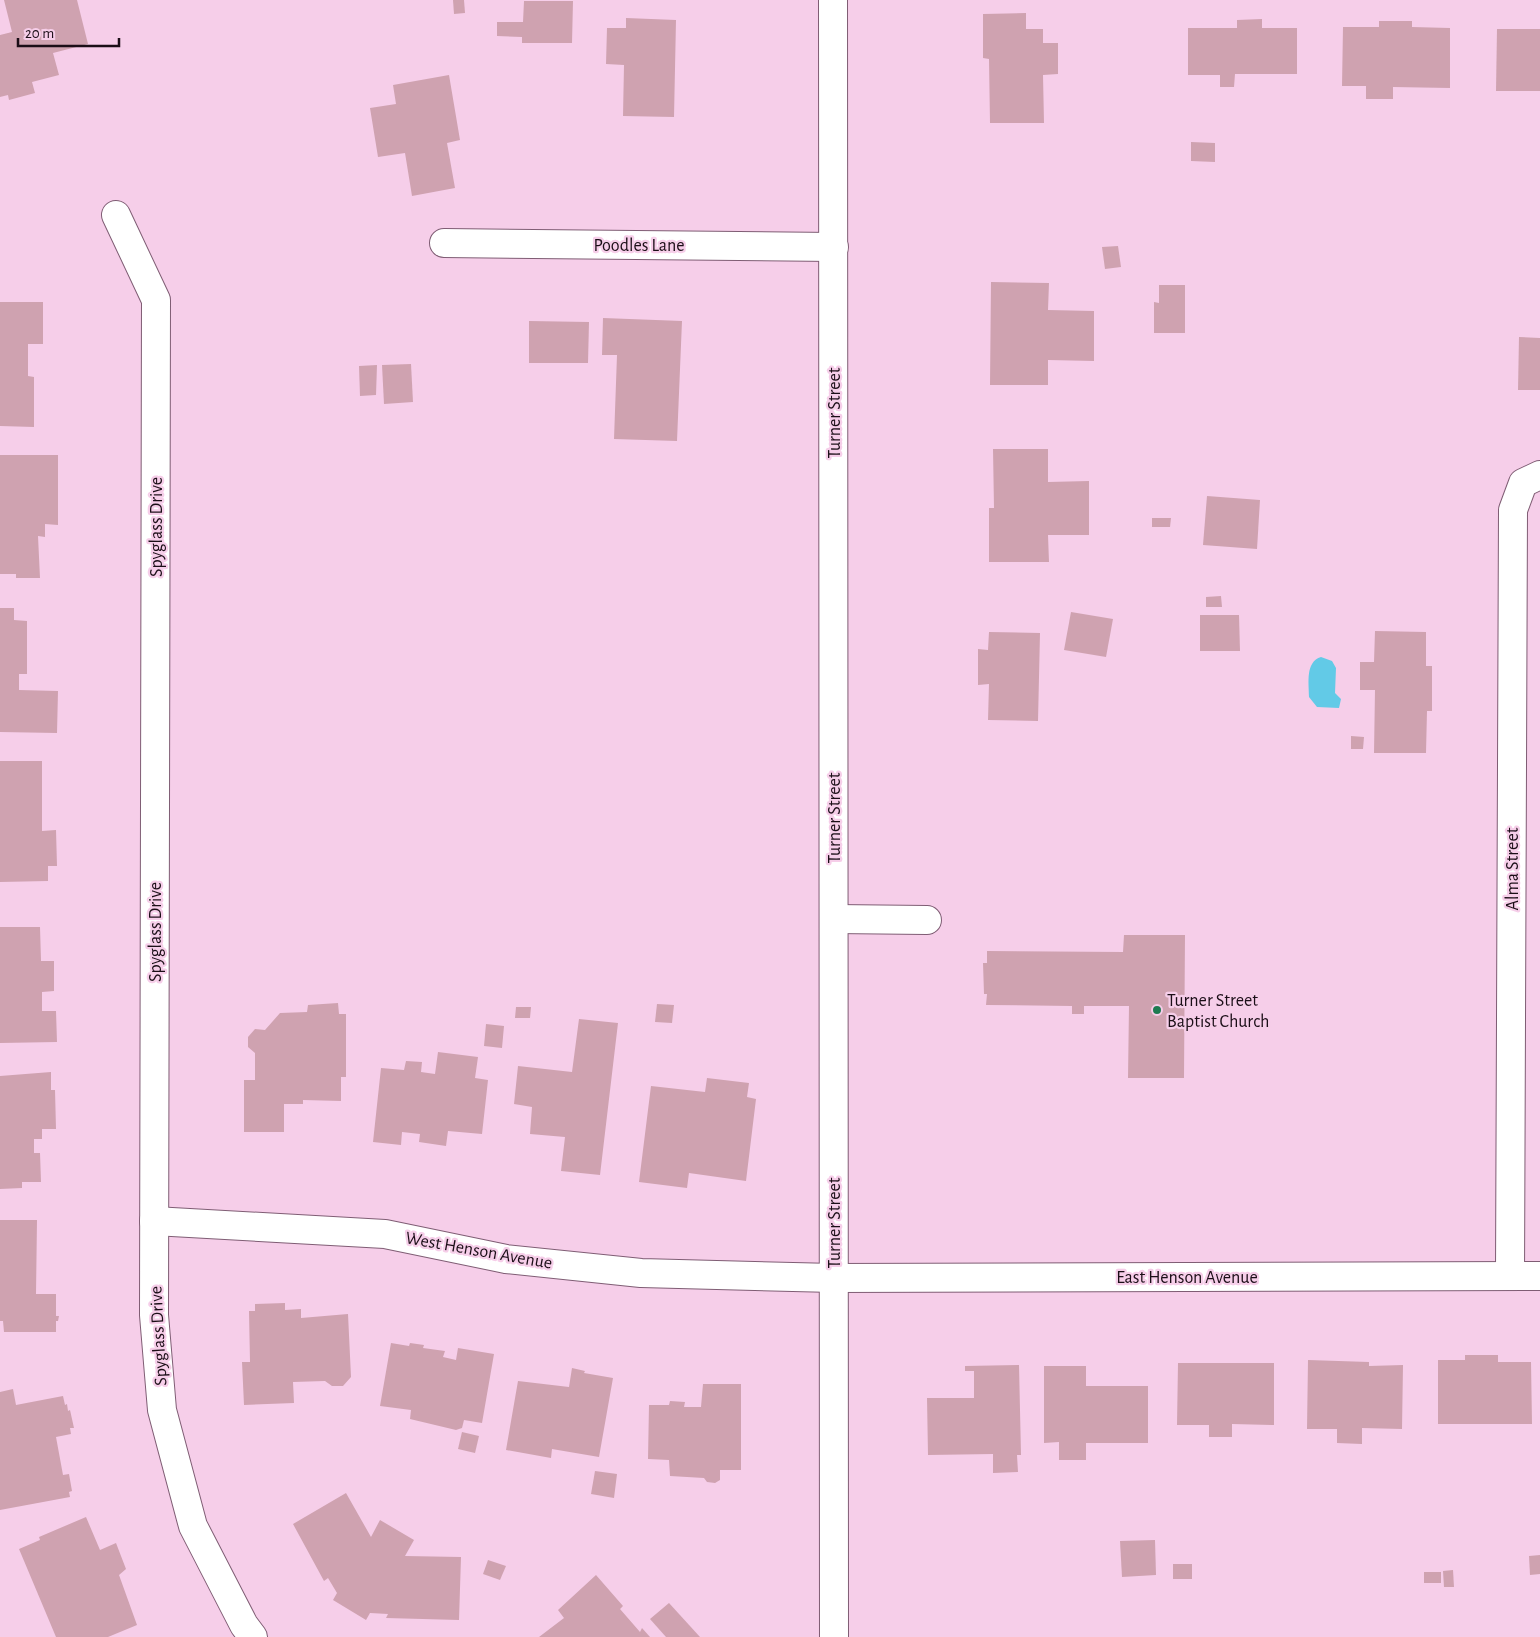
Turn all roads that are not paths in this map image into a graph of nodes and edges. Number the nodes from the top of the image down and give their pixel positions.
1 (833, 0) edge
2 (116, 216) dead end
3 (444, 243) dead end
4 (834, 247) junction
5 (1540, 475) edge
6 (834, 919) junction
7 (927, 920) dead end
8 (154, 1221) junction
9 (1510, 1276) junction
10 (1540, 1276) edge
11 (834, 1278) junction
12 (254, 1637) edge
13 (834, 1637) edge

1 - 4 street, Turner Street
2 - 8 street, Spyglass Drive
3 - 4 street, Poodles Lane
4 - 6 street, Turner Street
5 - 9 street, Alma Street
6 - 7 street
6 - 11 street, Turner Street
8 - 11 street, West Henson Avenue
8 - 12 street, Spyglass Drive
9 - 10 street, East Henson Avenue
9 - 11 street, East Henson Avenue
11 - 13 street, Turner Street

